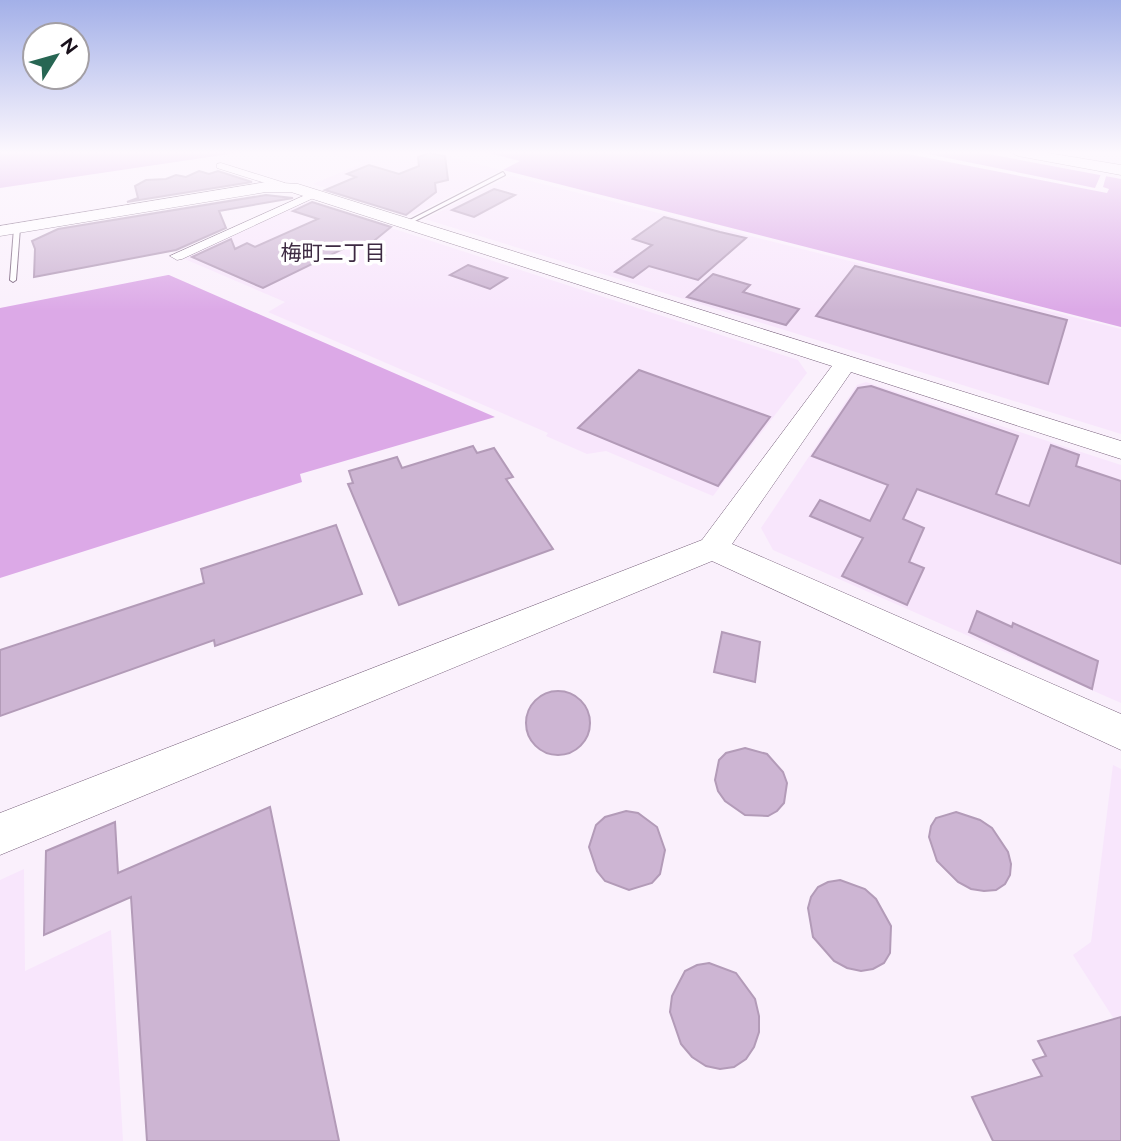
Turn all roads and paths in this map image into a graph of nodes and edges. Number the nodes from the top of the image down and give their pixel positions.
1 (158, 205) edge
2 (291, 205) edge
3 (351, 205) edge
4 (442, 205) edge
5 (407, 223) junction
6 (8, 230) edge
7 (177, 256) dead end
8 (13, 280) dead end
9 (846, 363) junction
10 (1121, 450) edge
11 (713, 548) junction
12 (1121, 732) edge
13 (0, 834) edge

1 - 6 street
2 - 7 street
3 - 5 street
4 - 5 lane
5 - 9 street
6 - 8 lane
9 - 10 street
9 - 11 street
11 - 12 street
11 - 13 street

